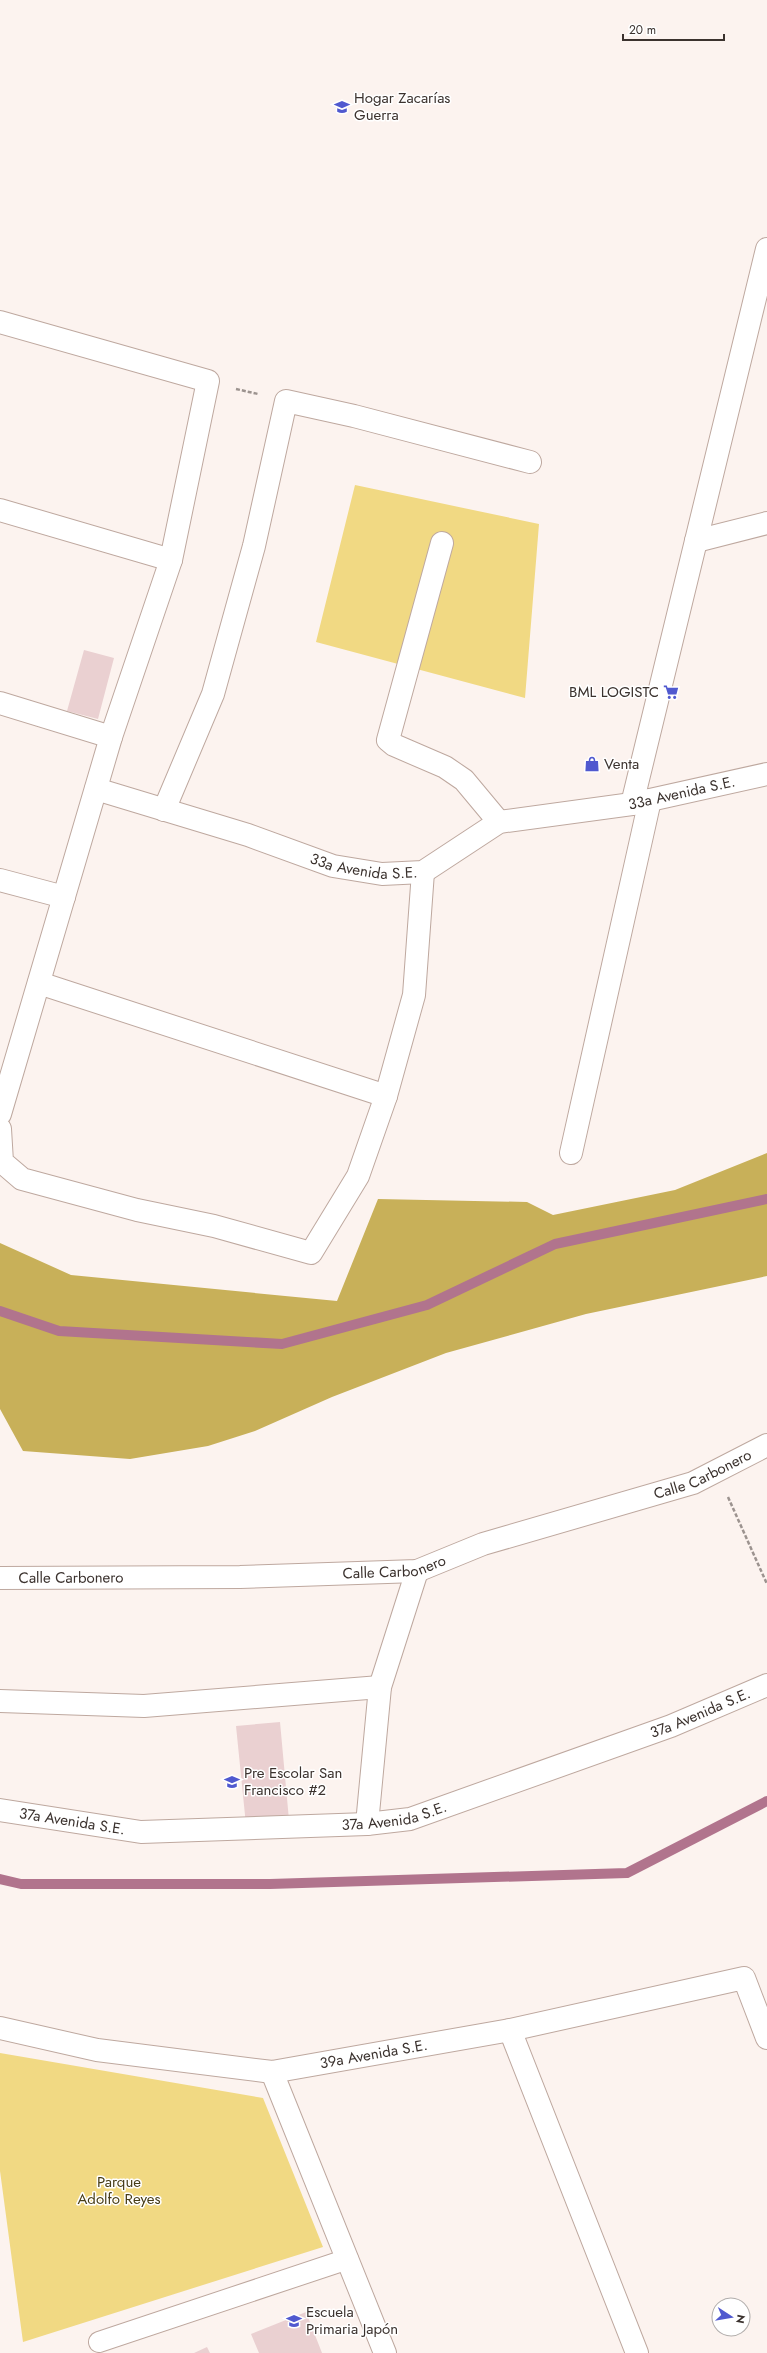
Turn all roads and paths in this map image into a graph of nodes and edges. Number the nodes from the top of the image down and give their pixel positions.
1 (767, 249) edge
2 (762, 289) edge
3 (0, 322) edge
4 (208, 382) junction
5 (286, 401) junction
6 (530, 462) dead end
7 (0, 510) edge
8 (767, 523) edge
9 (696, 541) junction
10 (442, 543) dead end
11 (171, 560) junction
12 (0, 703) edge
13 (111, 737) junction
14 (767, 774) edge
15 (96, 789) junction
16 (641, 802) junction
17 (164, 810) junction
18 (499, 822) junction
19 (423, 872) junction
20 (0, 880) edge
21 (64, 897) junction
22 (39, 983) junction
23 (386, 1096) junction
24 (0, 1114) edge
25 (0, 1129) edge
26 (571, 1153) dead end
27 (767, 1445) edge
28 (716, 1470) junction
29 (417, 1572) junction
30 (0, 1578) edge
31 (767, 1584) edge
32 (767, 1685) edge
33 (380, 1687) junction
34 (0, 1701) edge
35 (0, 1810) edge
36 (367, 1824) junction
37 (0, 2028) edge
38 (510, 2030) junction
39 (767, 2038) edge
40 (272, 2072) junction
41 (348, 2259) junction
42 (99, 2342) dead end
43 (385, 2353) edge
44 (637, 2353) edge

1 - 2 street
2 - 9 street
3 - 4 street
4 - 5 path
4 - 11 street
5 - 6 street
5 - 17 street
7 - 11 street
8 - 9 street
9 - 16 street
10 - 18 street
11 - 13 street
12 - 13 street
13 - 15 street
14 - 16 street, 33a Avenida S.E.
15 - 17 street, 33a Avenida S.E.
15 - 21 street
16 - 18 street, 33a Avenida S.E.
16 - 26 street
17 - 19 street, 33a Avenida S.E.
18 - 19 street, 33a Avenida S.E.
19 - 23 street
20 - 21 street
21 - 22 street
22 - 23 street
22 - 24 street
23 - 25 street
27 - 28 street, Calle Carbonero
28 - 29 street, Calle Carbonero
28 - 31 path
29 - 30 street, Calle Carbonero
29 - 33 street
32 - 36 street, 37a Avenida S.E.
33 - 34 street
33 - 36 street
35 - 36 street, 37a Avenida S.E.
37 - 40 street, 39a Avenida S.E.
38 - 39 street, 39a Avenida S.E.
38 - 40 street, 39a Avenida S.E.
38 - 44 street
40 - 41 street
41 - 42 lane
41 - 43 street

